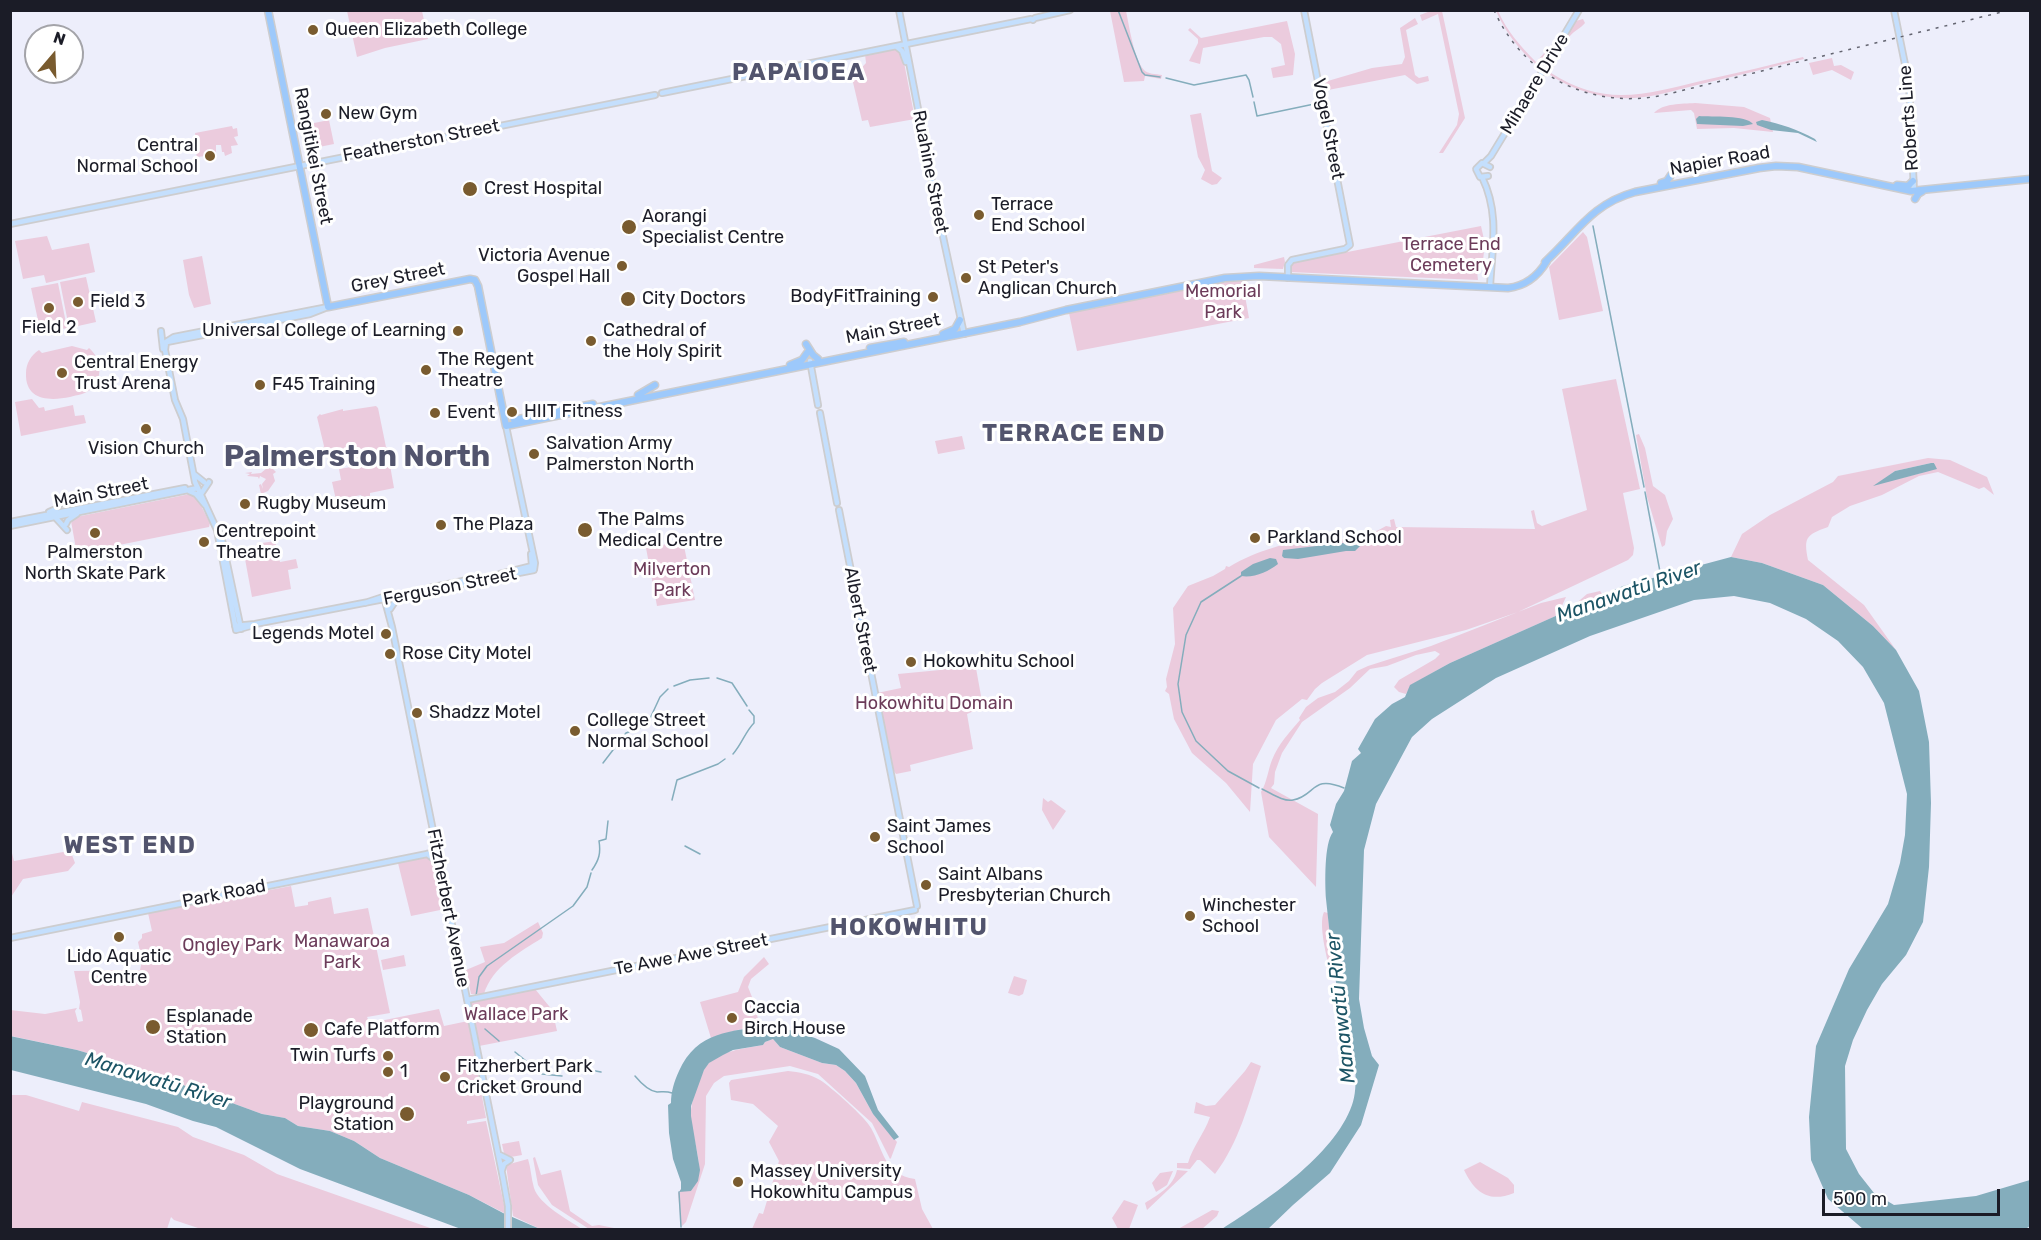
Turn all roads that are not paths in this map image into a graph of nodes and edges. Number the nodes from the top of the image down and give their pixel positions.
1 (268, 10) edge
2 (899, 10) edge
3 (1070, 10) edge
4 (1304, 10) edge
5 (1579, 10) edge
6 (1894, 10) edge
7 (905, 44) junction
8 (894, 47) junction
9 (909, 66) junction
10 (1491, 156) junction
11 (1484, 163) junction
12 (300, 166) junction
13 (1490, 167) junction
14 (1671, 175) dead end
15 (1488, 176) junction
16 (1482, 177) junction
17 (1849, 178) junction
18 (2031, 179) edge
19 (1913, 181) junction
20 (1487, 187) junction
21 (1924, 190) junction
22 (1914, 191) junction
23 (1635, 192) junction
24 (1915, 199) dead end
25 (10, 224) edge
26 (1288, 276) junction
27 (1490, 285) junction
28 (323, 288) junction
29 (338, 305) junction
30 (328, 307) junction
31 (960, 320) junction
32 (963, 332) junction
33 (944, 334) junction
34 (174, 337) junction
35 (166, 342) junction
36 (806, 344) dead end
37 (807, 352) dead end
38 (166, 354) junction
39 (818, 359) junction
40 (810, 363) junction
41 (790, 365) junction
42 (656, 385) dead end
43 (638, 395) junction
44 (506, 424) junction
45 (193, 471) junction
46 (194, 479) junction
47 (197, 487) junction
48 (184, 490) junction
49 (201, 494) junction
50 (61, 503) dead end
51 (207, 506) junction
52 (80, 512) junction
53 (44, 515) junction
54 (55, 517) junction
55 (10, 524) edge
56 (533, 568) junction
57 (398, 597) junction
58 (387, 598) junction
59 (378, 602) junction
60 (365, 603) junction
61 (390, 609) junction
62 (388, 615) junction
63 (391, 622) junction
64 (437, 852) junction
65 (427, 854) junction
66 (442, 877) junction
67 (916, 908) joint
68 (10, 938) edge
69 (495, 994) junction
70 (467, 1000) junction
71 (469, 1012) junction
72 (498, 1153) junction
73 (502, 1171) junction
74 (508, 1230) edge

1 - 12 highway, Rangitikei Street
2 - 7 main road, Ruahine Street
3 - 7 main road
4 - 26 main road, Vogel Street
5 - 10 main road, Mihaere Drive, bridge
6 - 19 main road, Roberts Line
7 - 8 main road
7 - 9 main road, Ruahine Street
8 - 9 main road
8 - 12 main road, Featherston Street
9 - 31 main road, Ruahine Street
10 - 11 main road, Mihaere Drive
10 - 13 main road, Mihaere Drive
11 - 13 main road
11 - 16 main road
12 - 25 main road, Featherston Street
12 - 28 highway, Rangitikei Street
13 - 15 main road
14 - 23 highway
15 - 16 main road
15 - 20 main road
16 - 20 main road
17 - 19 highway
17 - 22 highway, Napier Road
17 - 23 highway, Napier Road
18 - 21 highway, Napier Road
19 - 22 main road, Roberts Line
20 - 27 main road
21 - 22 highway, Napier Road
21 - 24 highway
23 - 27 highway, Napier Road
26 - 27 highway, Napier Road
26 - 32 highway, Main Street
28 - 29 highway
28 - 30 highway, Rangitikei Street
29 - 30 highway, Grey Street
29 - 44 highway, Grey Street
30 - 34 main road
30 - 35 main road
31 - 32 main road, Ruahine Street
31 - 33 highway
32 - 33 highway, Main Street
32 - 40 highway, Main Street
33 - 39 highway, Main Street
34 - 35 main road
34 - 38 main road
35 - 38 main road
36 - 39 highway
37 - 41 highway
38 - 45 main road
39 - 40 highway, Main Street
40 - 41 highway, Main Street
40 - 44 highway, Main Street
40 - 67 main road, Albert Street
41 - 43 highway, Main Street
42 - 43 highway
43 - 44 highway, Main Street
44 - 56 main road
45 - 46 main road
45 - 49 main road
46 - 47 main road
46 - 48 main road
47 - 48 main road, Main Street
47 - 49 main road
48 - 51 main road
48 - 52 main road, Main Street
48 - 53 main road, Main Street
49 - 51 main road
50 - 53 main road
51 - 60 main road, Ferguson Street
52 - 54 main road, Main Street
52 - 54 main road
53 - 55 main road, Main Street
54 - 55 main road, Main Street
56 - 57 main road, Ferguson Street
56 - 58 main road, Ferguson Street
57 - 58 main road, Ferguson Street
57 - 61 main road
58 - 59 main road, Ferguson Street
58 - 60 main road, Ferguson Street
58 - 61 main road, Fitzherbert Avenue
58 - 62 main road, Fitzherbert Avenue
59 - 60 main road, Ferguson Street
59 - 62 main road
61 - 63 main road, Fitzherbert Avenue
62 - 63 main road, Fitzherbert Avenue
63 - 64 main road, Fitzherbert Avenue
64 - 65 main road, Park Road
64 - 66 main road, Fitzherbert Avenue
65 - 66 main road
65 - 68 main road, Park Road
66 - 70 main road, Fitzherbert Avenue
67 - 69 main road, Te Awe Awe Street
69 - 70 main road, Te Awe Awe Street
69 - 71 main road
70 - 71 main road, Fitzherbert Avenue
71 - 72 main road, Fitzherbert Avenue
72 - 73 main road, Fitzherbert Avenue
72 - 73 main road
73 - 74 main road, Fitzherbert Avenue

